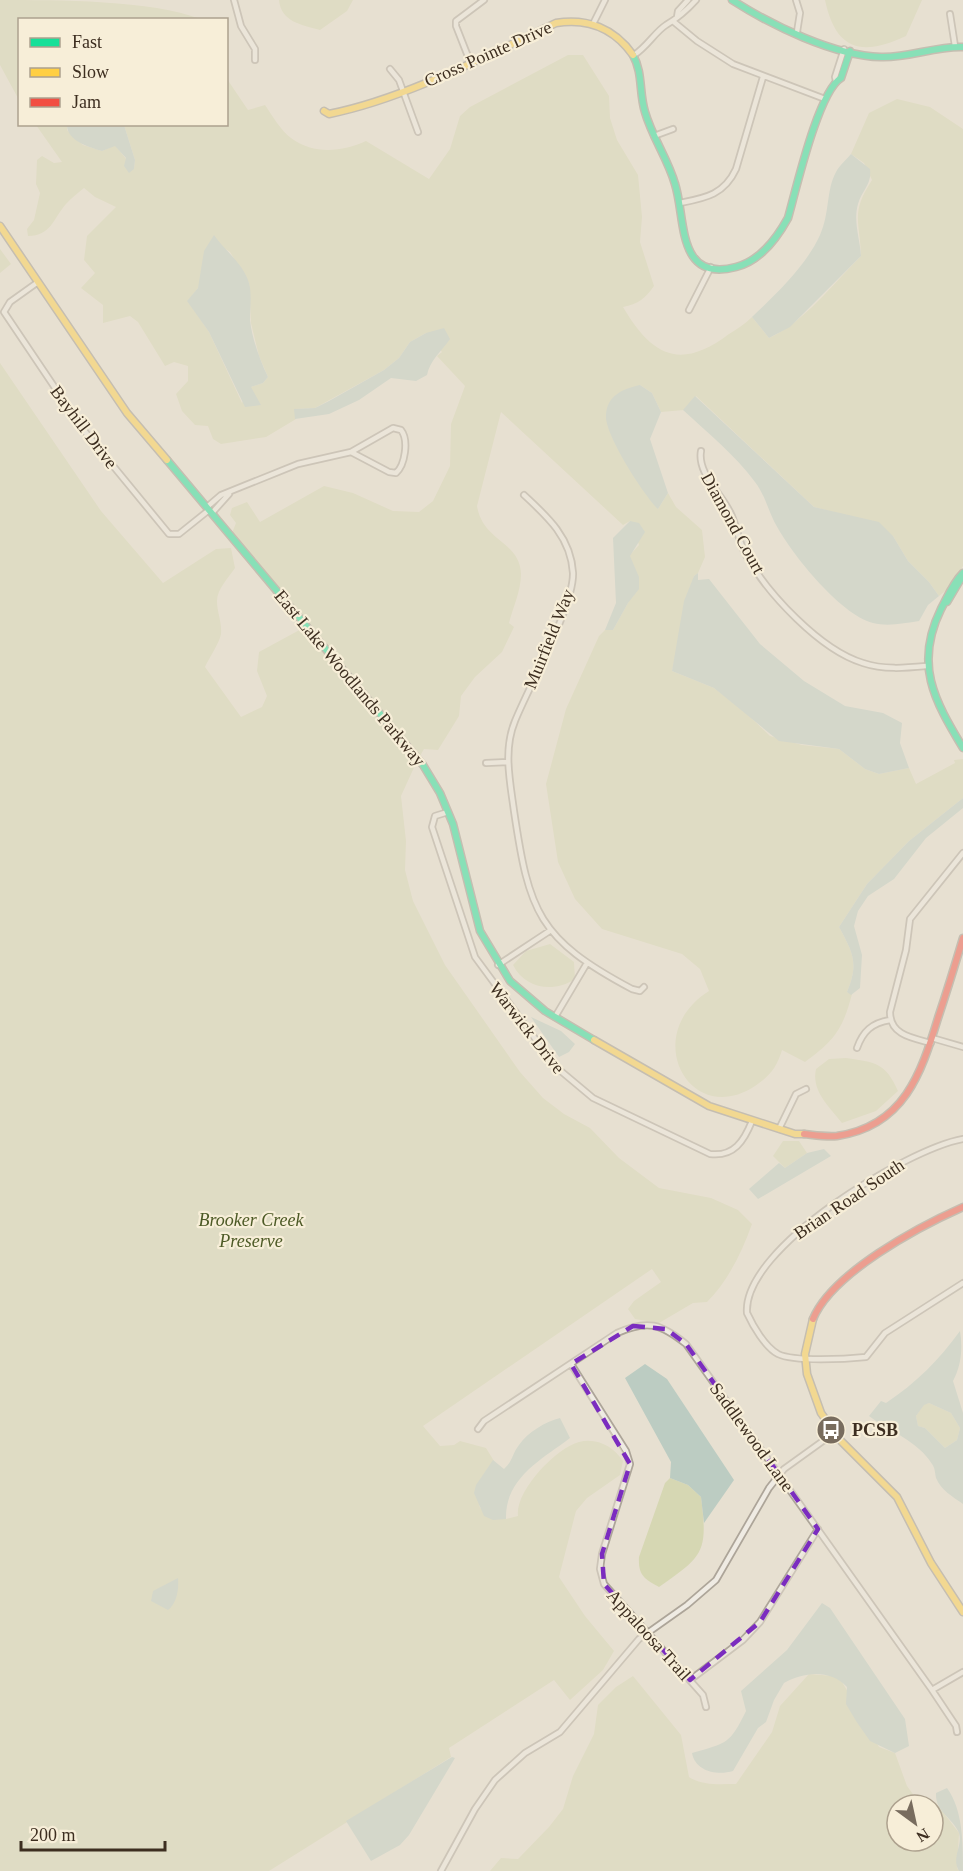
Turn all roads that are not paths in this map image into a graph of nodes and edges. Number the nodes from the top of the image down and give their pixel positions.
1 (234, 0) edge
2 (484, 0) edge
3 (605, 0) edge
4 (688, 0) edge
5 (696, 0) edge
6 (732, 0) edge
7 (796, 0) edge
8 (950, 14) dead end
9 (676, 19) junction
10 (593, 24) junction
11 (797, 32) junction
12 (955, 46) junction
13 (963, 47) edge
14 (847, 50) junction
15 (634, 56) junction
16 (255, 60) dead end
17 (471, 64) junction
18 (390, 69) dead end
19 (763, 77) junction
20 (403, 90) junction
21 (825, 99) junction
22 (324, 111) dead end
23 (673, 129) dead end
24 (418, 132) dead end
25 (654, 136) junction
26 (680, 203) junction
27 (0, 226) edge
28 (711, 267) junction
29 (38, 282) junction
30 (689, 310) dead end
31 (701, 451) dead end
32 (351, 452) junction
33 (524, 495) dead end
34 (209, 510) junction
35 (963, 573) edge
36 (927, 666) junction
37 (963, 748) edge
38 (508, 762) junction
39 (486, 763) dead end
40 (448, 812) junction
41 (963, 853) edge
42 (551, 930) junction
43 (963, 938) edge
44 (587, 963) junction
45 (498, 965) junction
46 (644, 987) dead end
47 (555, 1017) junction
48 (890, 1020) junction
49 (931, 1041) junction
50 (963, 1047) edge
51 (857, 1048) dead end
52 (806, 1089) dead end
53 (752, 1120) junction
54 (779, 1129) junction
55 (963, 1139) edge
56 (963, 1207) edge
57 (963, 1283) edge
58 (804, 1358) junction
59 (571, 1364) junction
60 (478, 1429) dead end
61 (834, 1433) junction
62 (779, 1475) junction
63 (818, 1529) junction
64 (963, 1612) edge
65 (647, 1634) junction
66 (963, 1672) edge
67 (690, 1680) junction
68 (932, 1690) junction
69 (705, 1707) dead end
70 (957, 1732) dead end
71 (441, 1871) edge

1 - 16 street
2 - 17 street
3 - 10 street
4 - 9 street
5 - 9 street
6 - 11 street
7 - 11 street
8 - 12 street
9 - 15 street
9 - 19 street
10 - 15 street, Cross Pointe Drive
10 - 17 street, Cross Pointe Drive
11 - 14 street
12 - 13 street
12 - 14 street
14 - 21 street
15 - 25 street, Cross Pointe Drive
17 - 20 street, Cross Pointe Drive
18 - 20 street
19 - 21 street
19 - 26 street
20 - 22 street, Cross Pointe Drive
20 - 24 street
21 - 28 street
23 - 25 street
25 - 26 street, Cross Pointe Drive
26 - 28 street, Cross Pointe Drive
27 - 29 street, East Lake Woodlands Parkway
28 - 30 street
29 - 34 street, East Lake Woodlands Parkway
29 - 34 street, Bayhill Drive
31 - 36 street, Diamond Court
32 - 32 street
32 - 34 street
33 - 38 street, Muirfield Way
34 - 40 street, East Lake Woodlands Parkway
35 - 36 street
36 - 37 street
38 - 39 street
38 - 42 street, Muirfield Way
40 - 45 street, East Lake Woodlands Parkway
40 - 53 street, Warwick Drive
41 - 48 street
42 - 44 street, Muirfield Way
42 - 45 street
43 - 49 street, East Lake Woodlands Parkway
44 - 46 street, Muirfield Way
44 - 47 street
45 - 47 street, East Lake Woodlands Parkway
47 - 53 street, East Lake Woodlands Parkway
48 - 49 street
48 - 51 street
49 - 50 street
49 - 54 street, East Lake Woodlands Parkway
52 - 54 street
53 - 54 street, East Lake Woodlands Parkway
55 - 58 street, Brian Road South
56 - 58 street
57 - 58 street, Brian Road South
58 - 61 street
59 - 60 street, Saddlewood Lane
59 - 62 street, Saddlewood Lane
59 - 65 street, Appaloosa Trail
61 - 62 street
61 - 64 street
62 - 63 street, Saddlewood Lane
62 - 65 street
63 - 67 street
63 - 68 street, Saddlewood Lane
65 - 67 street, Appaloosa Trail
65 - 71 street
66 - 68 street
67 - 69 street, Appaloosa Trail
68 - 70 street, Saddlewood Lane

